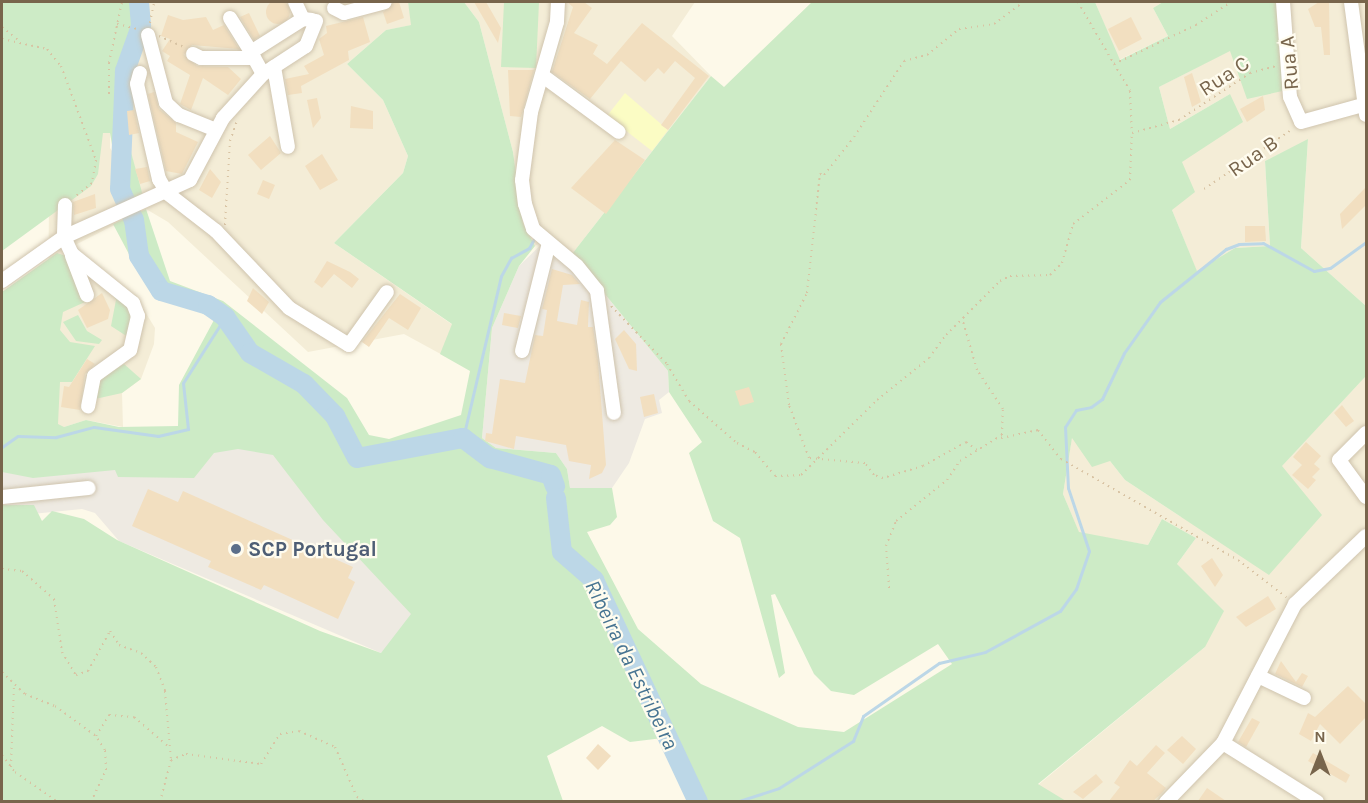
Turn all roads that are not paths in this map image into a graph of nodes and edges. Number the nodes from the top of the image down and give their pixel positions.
1 (295, 2) edge
2 (385, 2) edge
3 (558, 2) edge
4 (1283, 2) edge
5 (1351, 2) edge
6 (339, 8) edge
7 (230, 18) dead end
8 (309, 20) junction
9 (153, 35) road end
10 (194, 54) dead end
11 (253, 55) junction
12 (269, 70) junction
13 (140, 73) dead end
14 (543, 76) junction
15 (1365, 110) edge
16 (216, 130) junction
17 (619, 132) dead end
18 (288, 147) dead end
19 (167, 193) junction
20 (65, 205) road end
21 (64, 237) junction
22 (549, 243) junction
23 (72, 254) junction
24 (2, 281) edge
25 (387, 292) dead end
26 (87, 294) dead end
27 (522, 351) dead end
28 (88, 406) dead end
29 (614, 413) dead end
30 (1366, 434) edge
31 (89, 488) dead end
32 (2, 497) edge
33 (1366, 497) edge
34 (1366, 536) edge
35 (1258, 676) junction
36 (1304, 698) dead end
37 (1223, 743) junction
38 (1168, 801) edge
39 (1317, 801) edge

1 - 8 street
2 - 6 street
3 - 14 street
4 - 15 street, Rua A
5 - 15 street
6 - 8 street
7 - 11 street
8 - 11 street
8 - 12 street
9 - 16 street
10 - 11 street
11 - 12 street
12 - 16 street
12 - 18 street
13 - 19 street
14 - 17 street
14 - 22 street
16 - 19 street
19 - 21 street
19 - 25 street
20 - 21 street
21 - 23 street
21 - 24 street
22 - 27 street
22 - 29 street
23 - 26 street
23 - 28 street
30 - 33 street
31 - 32 street
34 - 35 street
35 - 36 street
35 - 37 street
37 - 38 street
37 - 39 street

